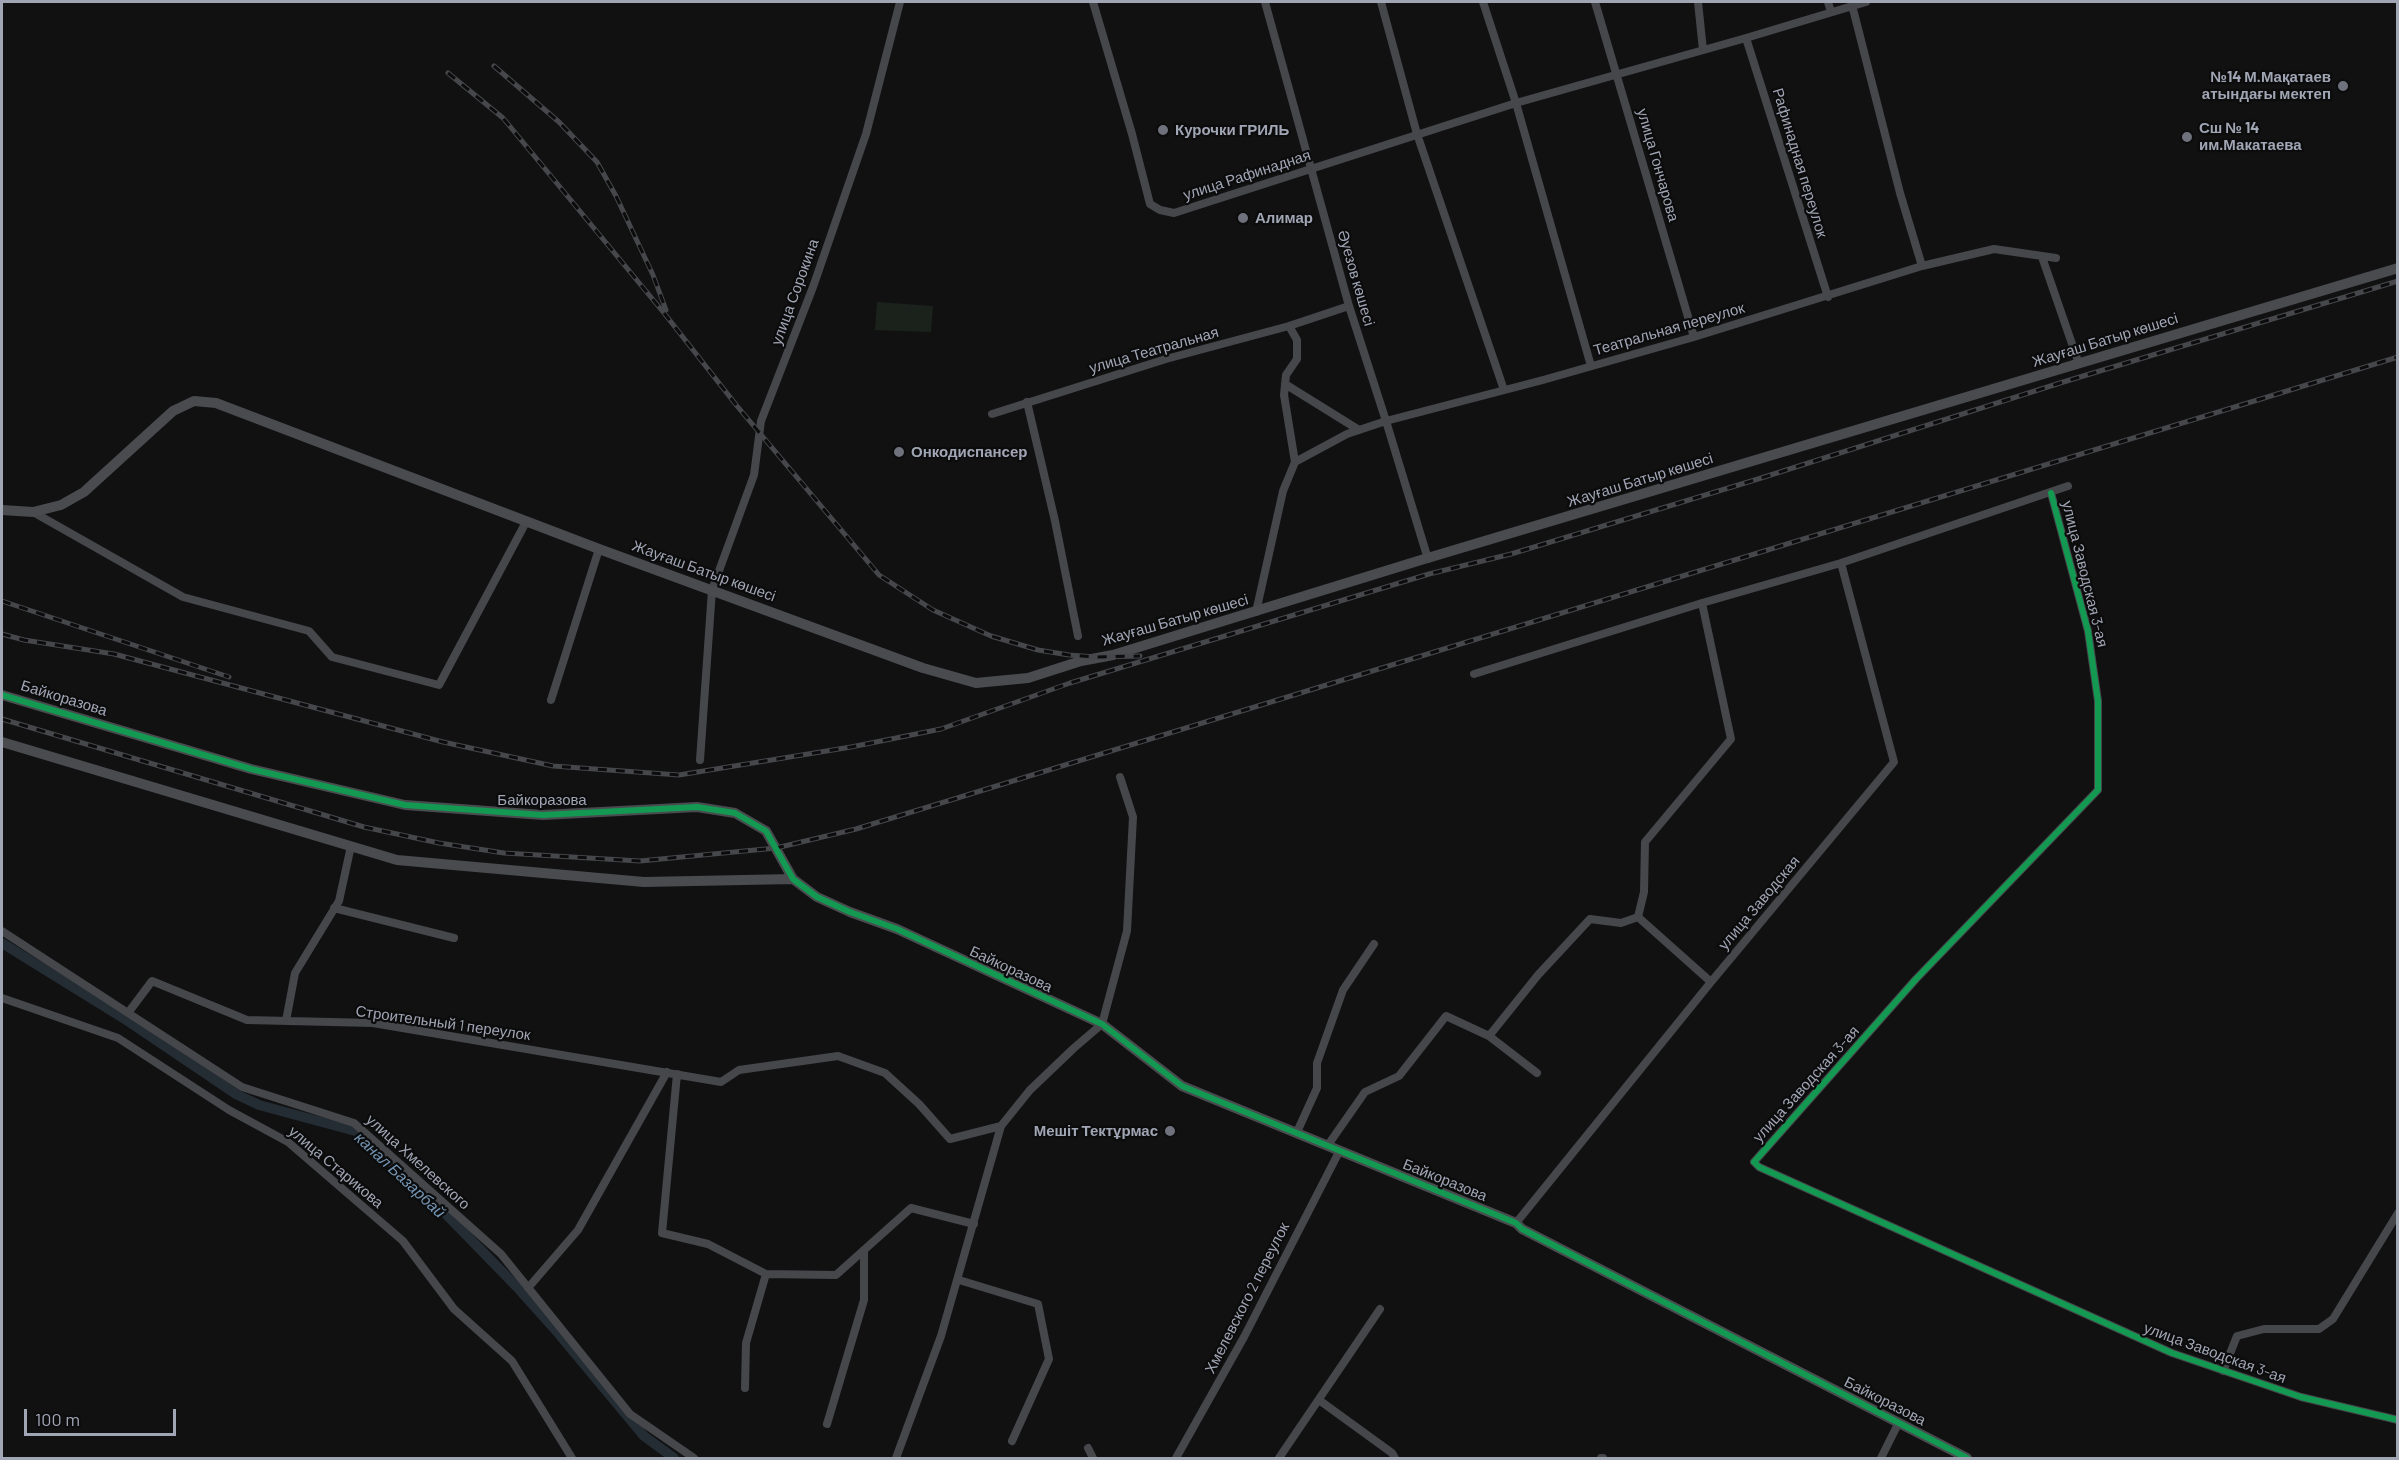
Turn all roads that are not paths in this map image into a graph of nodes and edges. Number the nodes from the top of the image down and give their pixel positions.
1 (900, 2) edge
2 (1093, 2) edge
3 (1265, 2) edge
4 (1382, 2) edge
5 (1483, 2) edge
6 (1595, 2) edge
7 (1698, 2) edge
8 (1828, 2) edge
9 (1866, 2) edge
10 (1852, 5) junction
11 (1831, 12) junction
12 (1746, 38) junction
13 (1703, 50) junction
14 (1617, 76) junction
15 (1516, 103) junction
16 (1417, 134) junction
17 (1312, 169) junction
18 (2042, 257) junction
19 (2056, 258) dead end
20 (1922, 266) junction
21 (2397, 268) edge
22 (1828, 297) junction
23 (1349, 306) junction
24 (1289, 326) junction
25 (1694, 337) junction
26 (2079, 364) junction
27 (1592, 366) junction
28 (1285, 384) junction
29 (1504, 390) junction
30 (1027, 402) junction
31 (992, 414) dead end
32 (1386, 421) junction
33 (1359, 430) junction
34 (1295, 462) junction
35 (2068, 486) dead end
36 (2051, 493) junction
37 (2, 510) edge
38 (33, 512) junction
39 (526, 522) junction
40 (599, 549) junction
41 (1428, 559) junction
42 (1841, 563) junction
43 (712, 590) junction
44 (1702, 603) junction
45 (1256, 612) junction
46 (1078, 636) dead end
47 (1474, 674) dead end
48 (2, 695) edge
49 (551, 700) dead end
50 (2, 742) edge
51 (700, 760) dead end
52 (1120, 777) dead end
53 (351, 846) junction
54 (793, 879) junction
55 (334, 908) junction
56 (1638, 917) junction
57 (2, 931) edge
58 (454, 938) dead end
59 (1374, 944) dead end
60 (1711, 982) junction
61 (2, 998) edge
62 (128, 1013) junction
63 (286, 1021) junction
64 (1102, 1024) junction
65 (1489, 1036) junction
66 (667, 1072) junction
67 (1537, 1073) dead end
68 (677, 1074) junction
69 (1001, 1126) junction
70 (1297, 1132) junction
71 (1328, 1145) junction
72 (1340, 1150) junction
73 (2397, 1213) edge
74 (1516, 1222) junction
75 (974, 1224) junction
76 (864, 1251) junction
77 (766, 1274) junction
78 (959, 1280) junction
79 (528, 1288) junction
80 (1380, 1309) dead end
81 (2223, 1371) junction
82 (745, 1388) dead end
83 (1319, 1400) junction
84 (2397, 1420) edge
85 (826, 1424) dead end
86 (1898, 1424) junction
87 (1012, 1441) dead end
88 (1088, 1448) dead end
89 (572, 1458) edge
90 (694, 1458) edge
91 (896, 1458) edge
92 (1093, 1458) edge
93 (1176, 1458) edge
94 (1279, 1458) edge
95 (1395, 1458) edge
96 (1881, 1458) edge
97 (1967, 1458) edge

1 - 43 street, улица Сорокина
2 - 17 street, улица Рафинадная
3 - 17 street, Әуезов көшесі
4 - 16 street
5 - 15 street
6 - 14 street, улица Гончарова
7 - 13 street
8 - 11 street
9 - 10 street, улица Рафинадная
10 - 11 street, улица Рафинадная
10 - 20 street
11 - 12 street, улица Рафинадная
12 - 13 street, улица Рафинадная
12 - 22 street, Рафинадная переулок
13 - 14 street, улица Рафинадная
14 - 15 street, улица Рафинадная
14 - 25 street, улица Гончарова
15 - 16 street, улица Рафинадная
15 - 27 street
16 - 17 street, улица Рафинадная
16 - 29 street
17 - 23 street, Әуезов көшесі
18 - 19 street, Театральная переулок
18 - 20 street, Театральная переулок
18 - 26 street
20 - 22 street, Театральная переулок
21 - 26 street, Жауғаш Батыр көшесі
22 - 25 street, Театральная переулок
23 - 24 street, улица Театральная
23 - 32 street, Әуезов көшесі
24 - 28 street
24 - 30 street, улица Театральная
25 - 27 street, Театральная переулок
26 - 41 street, Жауғаш Батыр көшесі
27 - 29 street, Театральная переулок
28 - 33 street
28 - 34 street
29 - 32 street, Театральная переулок
30 - 31 street, улица Театральная
30 - 46 street
32 - 33 street, Театральная переулок
32 - 41 street, Әуезов көшесі
33 - 34 street, Театральная переулок
34 - 45 street
35 - 36 street
36 - 42 street
36 - 81 street, улица Заводская 3-ая
37 - 38 street, Жауғаш Батыр көшесі
38 - 39 street, Жауғаш Батыр көшесі
38 - 39 street
39 - 40 street, Жауғаш Батыр көшесі
40 - 43 street, Жауғаш Батыр көшесі
40 - 49 street
41 - 45 street, Жауғаш Батыр көшесі
42 - 44 street
42 - 60 street, улица Заводская
43 - 45 street, Жауғаш Батыр көшесі
43 - 51 street, улица Сорокина
44 - 47 street
44 - 56 street
48 - 54 street, Байкоразова
50 - 53 street
52 - 64 street
53 - 54 street
53 - 55 street
54 - 64 street, Байкоразова
55 - 58 street
55 - 63 street
56 - 60 street
56 - 65 street
57 - 62 street, улица Хмелевского
59 - 70 street
60 - 74 street, улица Заводская
61 - 89 street, улица Старикова
62 - 63 street, Строительный 1 переулок
62 - 79 street, улица Хмелевского
63 - 66 street, Строительный 1 переулок
64 - 69 street
64 - 70 street, Байкоразова
65 - 67 street
65 - 71 street
66 - 68 street, Строительный 1 переулок
66 - 79 street
68 - 69 street, Строительный 1 переулок
68 - 77 street
69 - 75 street
70 - 71 street, Байкоразова
71 - 72 street, Байкоразова
72 - 74 street, Байкоразова
72 - 93 street, Хмелевского 2 переулок
73 - 81 street
74 - 86 street, Байкоразова
75 - 76 street
75 - 78 street
76 - 77 street
76 - 85 street
77 - 82 street
78 - 87 street
78 - 91 street
79 - 90 street, улица Хмелевского
80 - 83 street
81 - 84 street, улица Заводская 3-ая
83 - 94 street
83 - 95 street
86 - 96 street
86 - 97 street, Байкоразова
88 - 92 street

